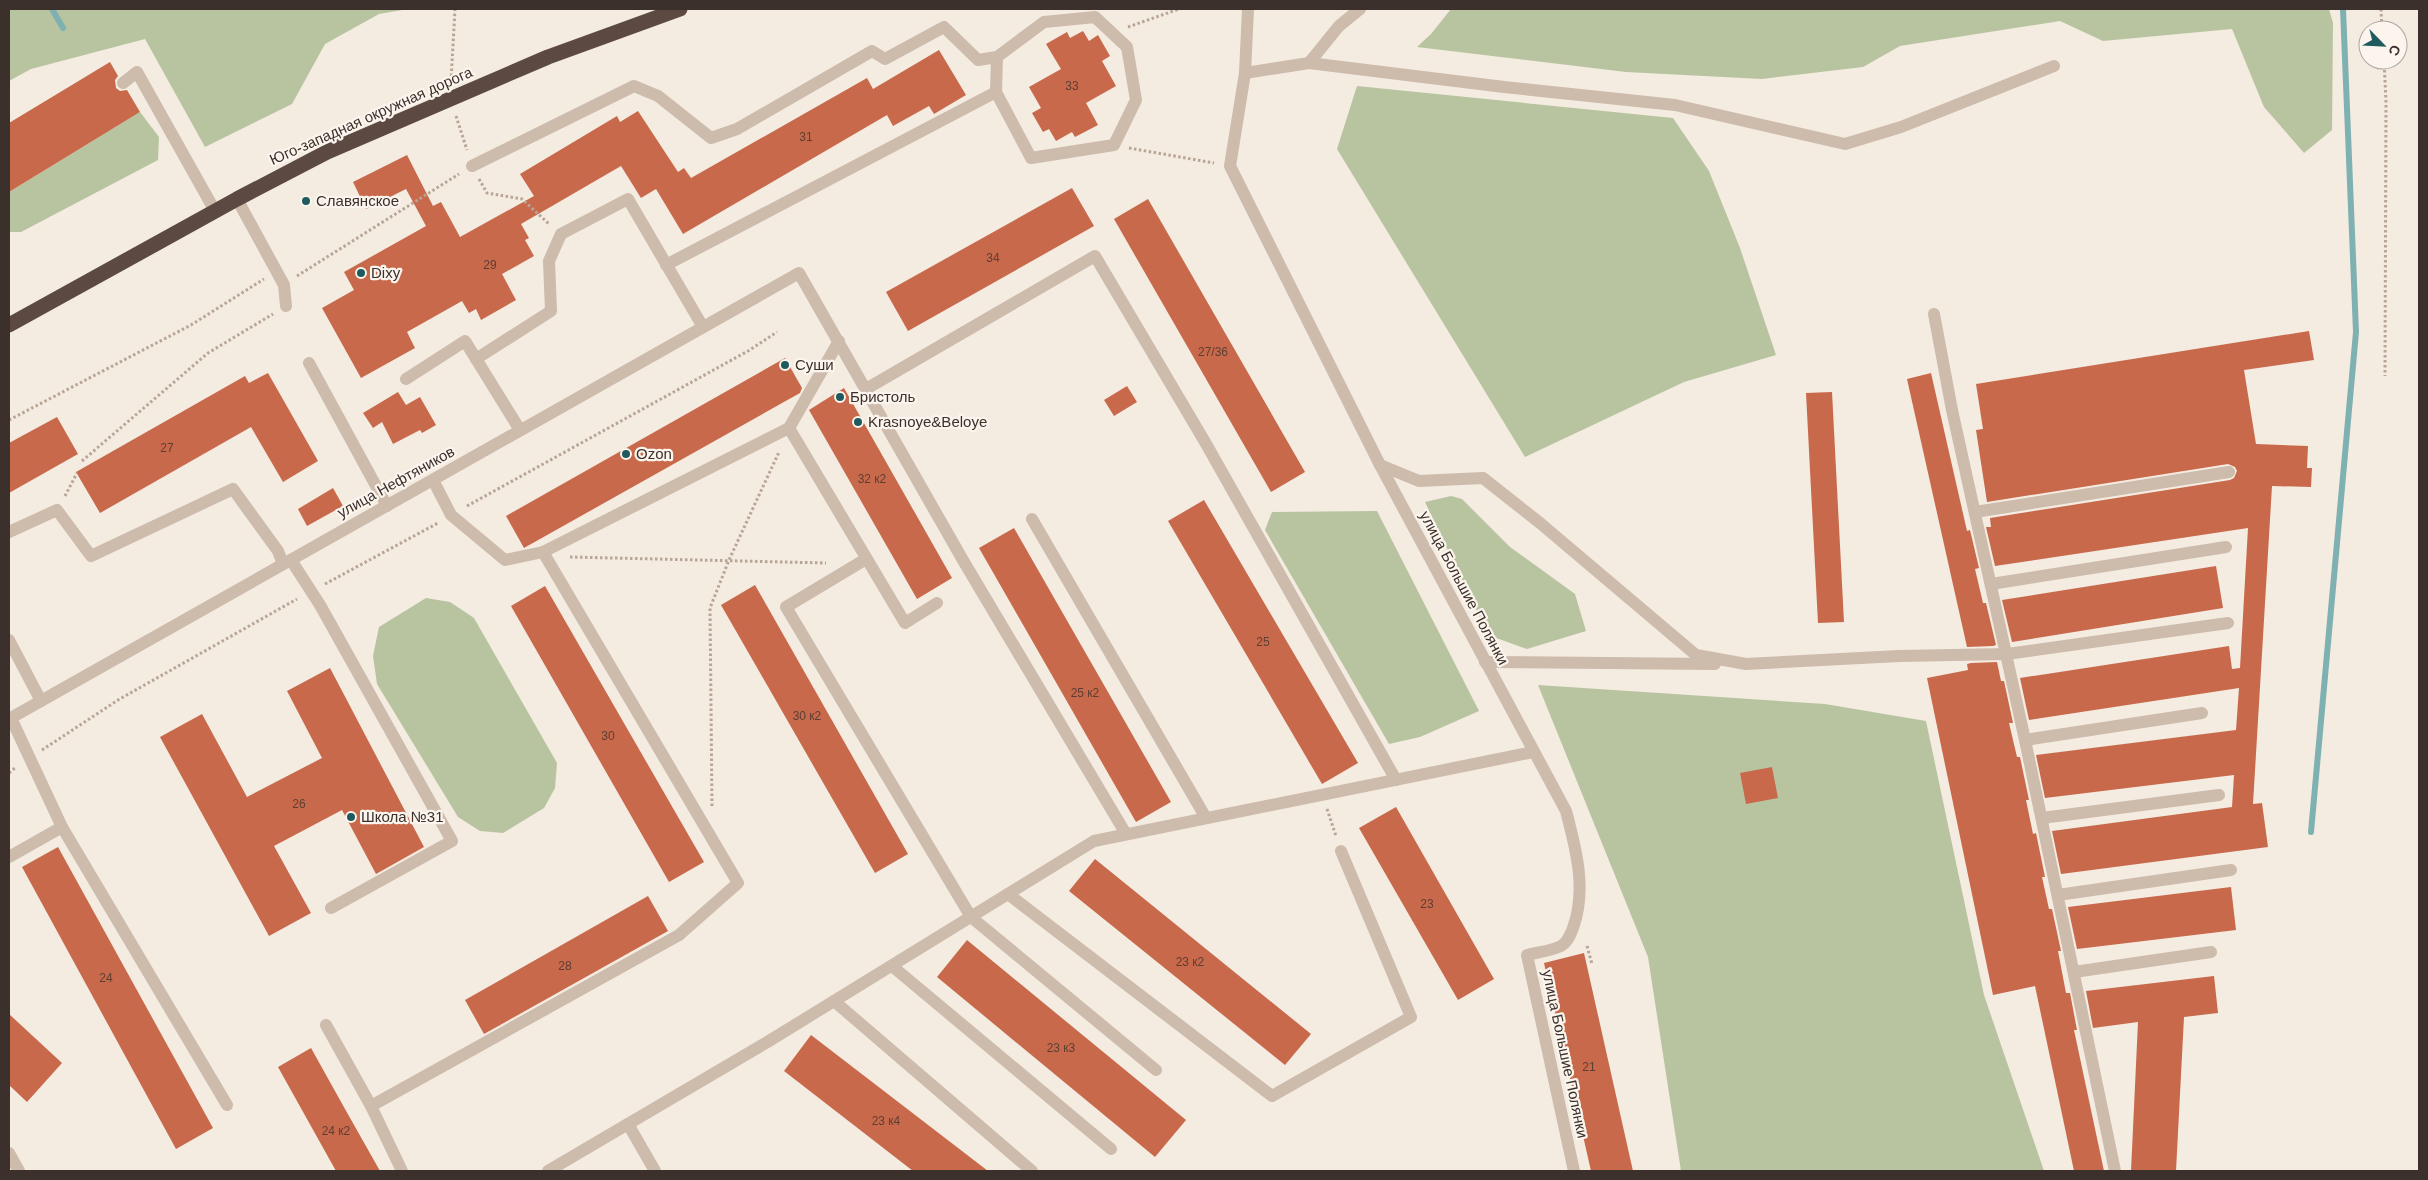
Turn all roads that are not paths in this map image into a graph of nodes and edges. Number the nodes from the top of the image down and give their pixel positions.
1 (680, 9) edge
2 (1248, 9) edge
3 (1360, 9) edge
4 (997, 57) junction
5 (1310, 63) junction
6 (2054, 66) dead end
7 (1244, 73) junction
8 (123, 83) dead end
9 (996, 92) junction
10 (472, 166) road end
11 (237, 198) junction
12 (215, 211) junction
13 (666, 265) junction
14 (286, 306) road end
15 (1934, 314) dead end
16 (9, 326) edge
17 (703, 327) junction
18 (839, 341) junction
19 (476, 359) junction
20 (309, 364) dead end
21 (406, 380) dead end
22 (866, 389) junction
23 (790, 428) junction
24 (520, 430) junction
25 (1380, 465) junction
26 (2229, 472) dead end
27 (433, 480) junction
28 (387, 506) junction
29 (1975, 512) junction
30 (1032, 519) dead end
31 (9, 532) edge
32 (2226, 547) dead end
33 (544, 552) junction
34 (287, 562) junction
35 (861, 562) junction
36 (1991, 584) junction
37 (937, 603) dead end
38 (2228, 624) dead end
39 (9, 640) edge
40 (2006, 654) junction
41 (1485, 662) junction
42 (1746, 664) junction
43 (41, 700) junction
44 (2202, 713) dead end
45 (10, 718) edge
46 (2025, 740) junction
47 (1533, 752) junction
48 (1396, 780) junction
49 (2219, 795) dead end
50 (1206, 818) junction
51 (2042, 818) junction
52 (62, 827) junction
53 (1126, 834) junction
54 (1341, 851) road end
55 (9, 857) edge
56 (2231, 870) dead end
57 (1008, 894) junction
58 (2058, 895) junction
59 (331, 908) dead end
60 (972, 917) junction
61 (2211, 952) dead end
62 (892, 966) junction
63 (2074, 972) junction
64 (834, 1001) junction
65 (326, 1025) dead end
66 (1156, 1070) dead end
67 (227, 1105) dead end
68 (372, 1106) junction
69 (628, 1124) junction
70 (1111, 1149) dead end
71 (9, 1153) edge
72 (19, 1171) edge
73 (402, 1171) edge
74 (548, 1171) edge
75 (655, 1171) edge
76 (1032, 1171) edge
77 (1574, 1171) edge
78 (2115, 1171) edge

1 - 11 highway, Юго-западная окружная дорога
2 - 7 street
3 - 5 street
4 - 9 street
4 - 9 street
4 - 10 street
5 - 6 street
5 - 7 street
7 - 25 street, улица Большие Полянки
8 - 12 street
9 - 13 street
11 - 12 highway, Юго-западная окружная дорога
11 - 14 street
12 - 16 highway, Юго-западная окружная дорога
13 - 17 street
13 - 19 street
15 - 29 street
17 - 18 street, улица Нефтяников
17 - 24 street, улица Нефтяников
18 - 22 street
18 - 23 street
19 - 21 street
19 - 24 street
20 - 28 street
22 - 48 street
22 - 53 street
23 - 33 street
23 - 35 street
24 - 27 street, улица Нефтяников
25 - 41 street, улица Большие Полянки
25 - 42 street
26 - 29 street
27 - 28 street, улица Нефтяников
27 - 33 street
28 - 34 street, улица Нефтяников
29 - 36 street
30 - 50 street
31 - 34 street
32 - 36 street
33 - 68 street
34 - 43 street, улица Нефтяников
34 - 59 street
35 - 37 street
35 - 60 street
36 - 40 street
38 - 40 street
39 - 43 street
40 - 42 street
40 - 46 street
41 - 42 street
41 - 47 street, улица Большие Полянки
43 - 45 street, улица Нефтяников
44 - 46 street
45 - 52 street
46 - 51 street
47 - 48 street
47 - 77 street, улица Большие Полянки
48 - 50 street
49 - 51 street
50 - 53 street
51 - 58 street
52 - 55 street
52 - 67 street
53 - 57 street
54 - 57 street
56 - 58 street
57 - 60 street
58 - 63 street
60 - 62 street
60 - 66 street
61 - 63 street
62 - 64 street
62 - 70 street
63 - 78 street
64 - 69 street
64 - 76 street
65 - 68 street
68 - 73 street
69 - 74 street
69 - 75 street
71 - 72 street

